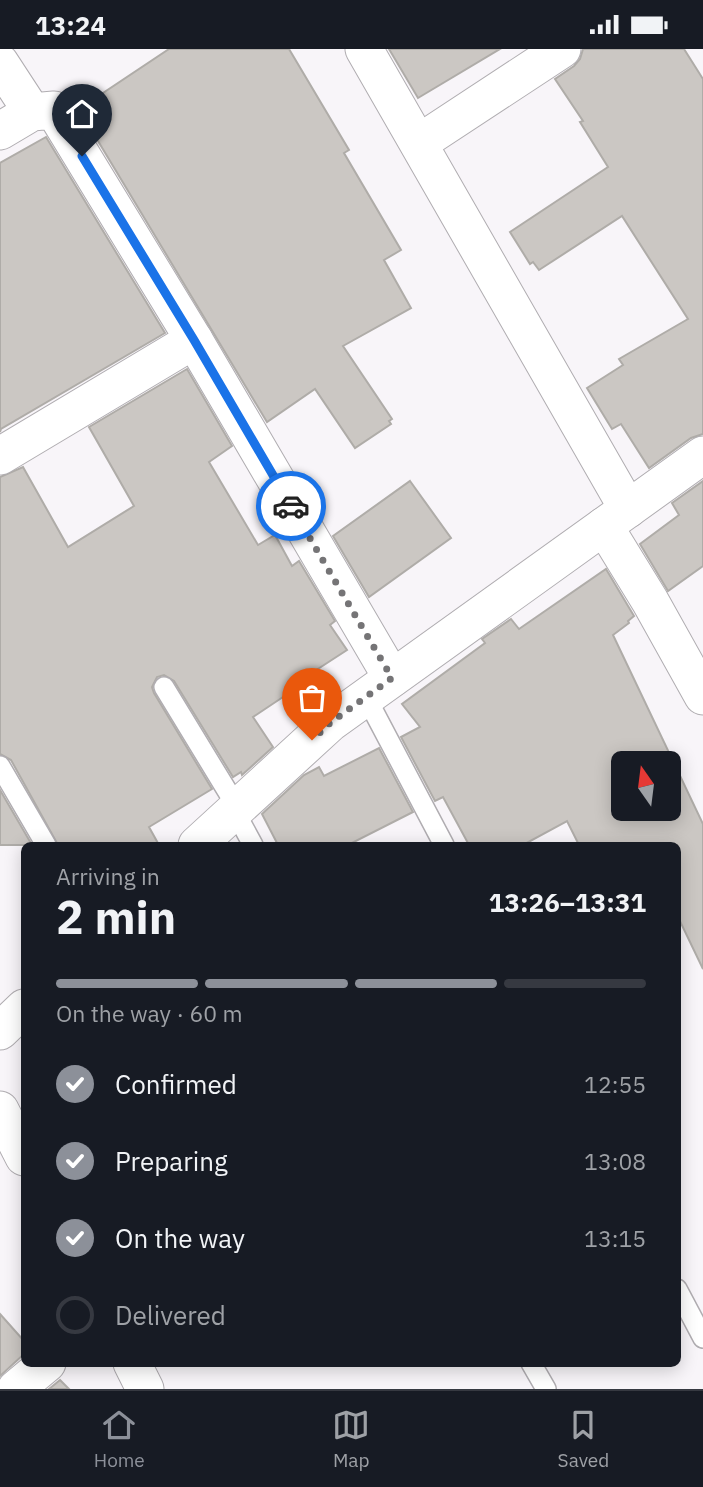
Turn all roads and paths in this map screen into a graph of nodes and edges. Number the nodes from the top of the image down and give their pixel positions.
1 (364, 49) edge
2 (562, 49) edge
3 (0, 63) edge
4 (32, 112) junction
5 (0, 131) edge
6 (419, 143) junction
7 (194, 340) junction
8 (703, 455) edge
9 (0, 457) edge
10 (616, 517) junction
11 (164, 687) dead end
12 (379, 688) junction
13 (703, 697) edge
14 (0, 766) edge
15 (236, 808) junction
16 (44, 842) edge
17 (200, 842) edge
18 (252, 842) edge
19 (443, 842) edge
20 (21, 1011) edge
21 (0, 1031) edge
22 (0, 1110) edge
23 (21, 1151) edge
24 (681, 1297) edge
25 (703, 1338) edge
26 (42, 1367) edge
27 (134, 1367) edge
28 (533, 1367) edge
29 (16, 1389) edge
30 (145, 1389) edge
31 (546, 1389) edge

1 - 6 street
2 - 6 street
3 - 4 street
4 - 5 street
4 - 7 street
6 - 10 street
7 - 9 street
7 - 12 street
8 - 10 street
10 - 12 street
10 - 13 street
11 - 15 lane
12 - 15 street
12 - 19 lane
14 - 16 lane
15 - 17 street
15 - 18 lane
20 - 21 street
22 - 23 street
24 - 25 lane
26 - 29 street
27 - 30 street
28 - 31 lane

